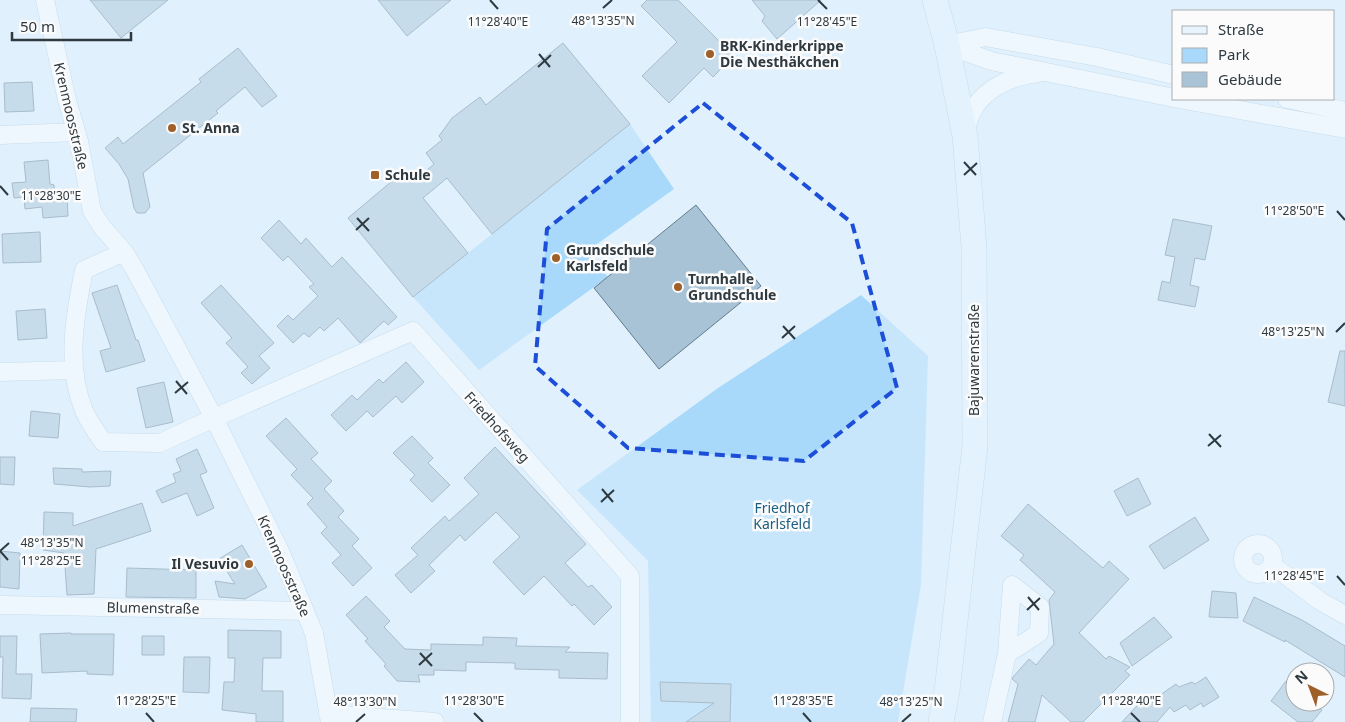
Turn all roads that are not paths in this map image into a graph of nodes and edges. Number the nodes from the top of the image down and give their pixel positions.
1 (45, 0) edge
2 (936, 0) edge
3 (947, 45) junction
4 (1046, 72) junction
5 (1172, 75) edge
6 (1172, 98) edge
7 (1185, 100) edge
8 (1292, 100) edge
9 (1345, 111) edge
10 (1345, 129) edge
11 (76, 132) junction
12 (0, 135) edge
13 (965, 136) junction
14 (124, 252) junction
15 (74, 370) junction
16 (0, 372) edge
17 (214, 418) junction
18 (1272, 565) dead end
19 (0, 605) edge
20 (305, 611) junction
21 (1345, 615) edge
22 (1007, 654) dead end
23 (329, 718) edge
24 (436, 722) edge
25 (630, 722) edge
26 (941, 722) edge
27 (992, 722) edge

1 - 11 street, Krenmoosstraße
2 - 3 main road, Bajuwarenstraße
3 - 4 street
3 - 5 street
3 - 13 main road, Bajuwarenstraße
4 - 6 street
4 - 13 street
7 - 10 street
8 - 9 street
11 - 12 street
11 - 14 street, Krenmoosstraße
13 - 26 main road, Bajuwarenstraße
14 - 15 street
14 - 17 street, Krenmoosstraße
15 - 16 street
15 - 17 street
17 - 20 street, Krenmoosstraße
17 - 25 street, Friedhofsweg
18 - 21 street
19 - 20 street, Blumenstraße
20 - 23 street, Krenmoosstraße
22 - 27 street
23 - 24 street

